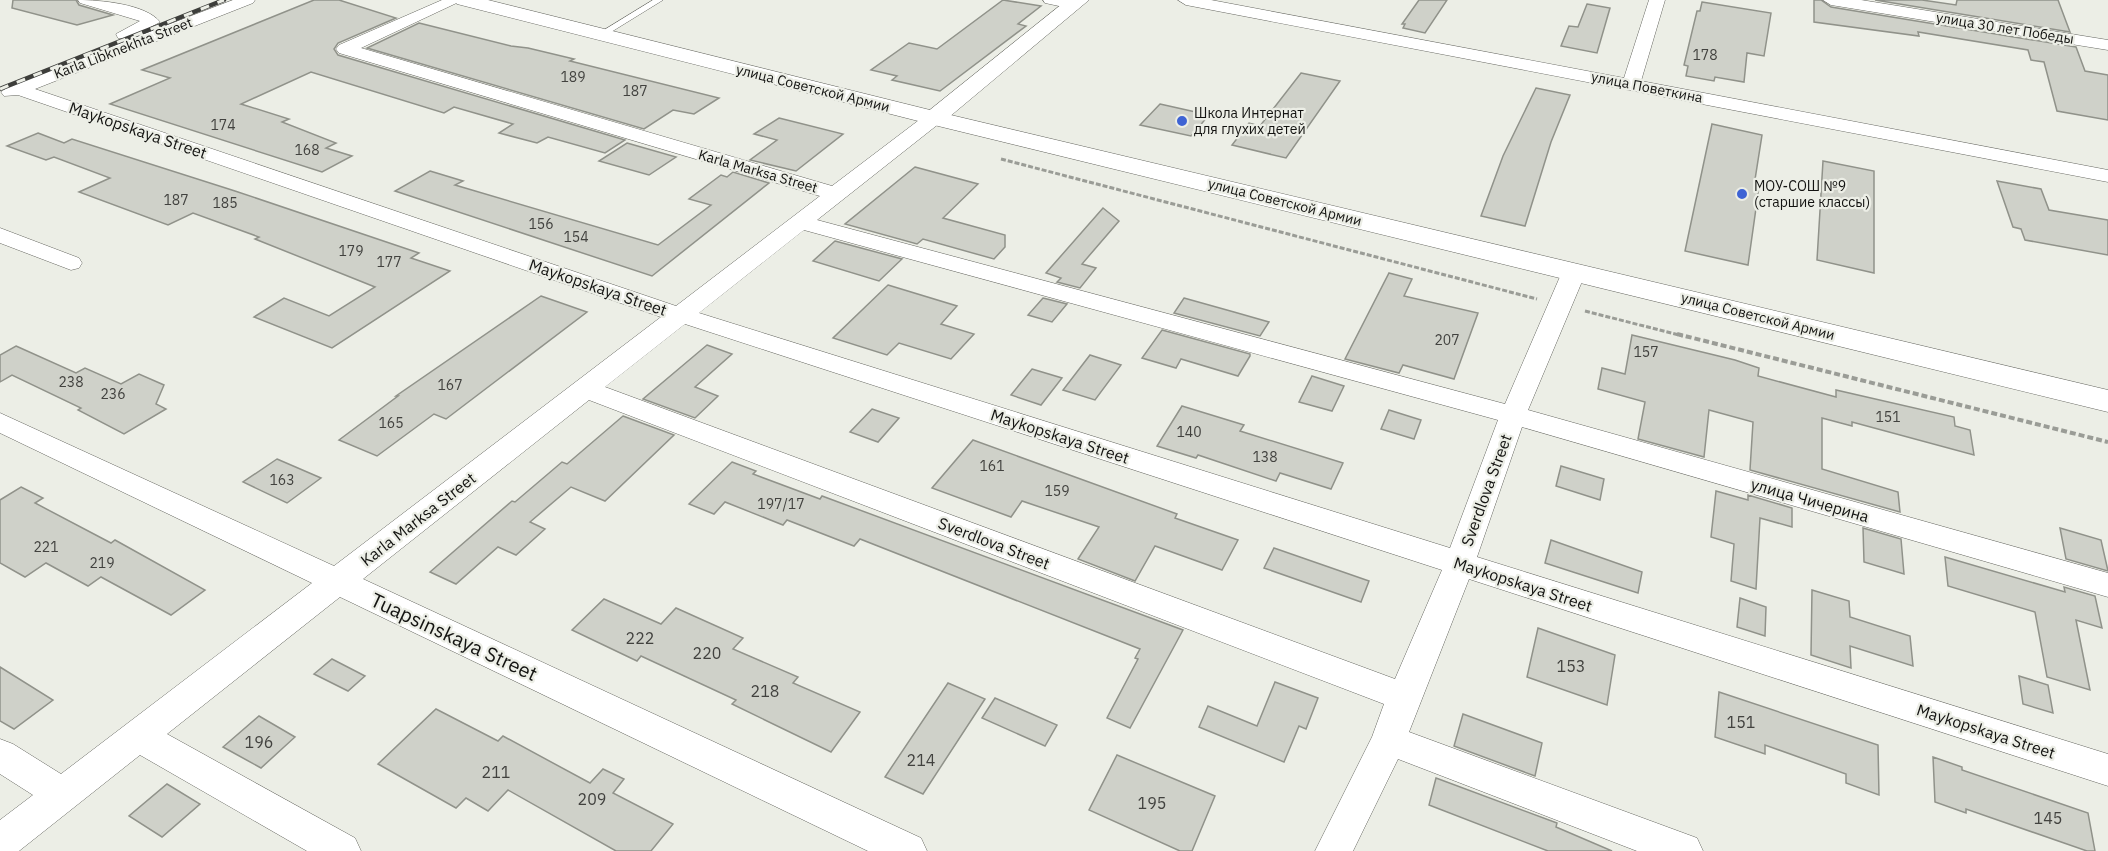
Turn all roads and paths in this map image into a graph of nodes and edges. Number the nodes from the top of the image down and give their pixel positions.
1 (86, 0) edge
2 (247, 0) edge
3 (455, 0) edge
4 (464, 0) edge
5 (659, 0) edge
6 (1051, 0) edge
7 (1186, 0) edge
8 (1657, 0) edge
9 (1831, 0) edge
10 (1076, 2) edge
11 (600, 35) junction
12 (2108, 45) edge
13 (1631, 84) junction
14 (3, 87) edge
15 (934, 118) junction
16 (990, 156) dead end
17 (2108, 176) edge
18 (836, 194) junction
19 (800, 222) junction
20 (0, 235) edge
21 (71, 264) dead end
22 (1574, 272) junction
23 (1560, 305) junction
24 (681, 315) junction
25 (585, 390) junction
26 (2108, 401) edge
27 (1513, 415) junction
28 (0, 422) edge
29 (2108, 442) edge
30 (1460, 563) junction
31 (337, 582) junction
32 (2108, 585) edge
33 (1404, 697) junction
34 (138, 736) junction
35 (1389, 740) junction
36 (0, 755) edge
37 (2108, 770) edge
38 (63, 794) junction
39 (0, 843) edge
40 (342, 851) edge
41 (908, 851) edge
42 (1334, 851) edge
43 (1684, 851) edge

1 - 14 street, Karla Libknekhta Street
2 - 14 street, Karla Libknekhta Street
3 - 18 street, Karla Marksa Street
4 - 11 main road, улица Советской Армии
5 - 11 lane
6 - 10 street, Karla Marksa Street
7 - 13 street, улица Поветкина
8 - 13 street
9 - 12 street, улица 30 лет Победы
10 - 15 main road, Karla Marksa Street
11 - 15 main road, улица Советской Армии
13 - 17 street, улица Поветкина
14 - 24 street, Maykopskaya Street
15 - 18 street, Karla Marksa Street
15 - 22 main road, улица Советской Армии
16 - 23 path
18 - 19 street, Karla Marksa Street
19 - 24 street, Karla Marksa Street
19 - 27 street, Sverdlova Street
20 - 21 street
22 - 23 street, Sverdlova Street
22 - 26 main road, улица Советской Армии
23 - 27 street, Sverdlova Street
23 - 29 path
24 - 25 street, Karla Marksa Street
24 - 30 street, Maykopskaya Street
25 - 31 street, Karla Marksa Street
25 - 33 street, Sverdlova Street
27 - 30 street, Sverdlova Street
27 - 32 street, улица Чичерина
28 - 31 street, Tuapsinskaya Street
30 - 33 street, Sverdlova Street
30 - 37 street, Maykopskaya Street
31 - 34 street, Karla Marksa Street
31 - 41 street, Tuapsinskaya Street
33 - 35 street, Sverdlova Street
34 - 38 street, Karla Marksa Street
34 - 40 street
35 - 42 street, Sverdlova Street
35 - 43 street
36 - 38 street
38 - 39 street, Karla Marksa Street

